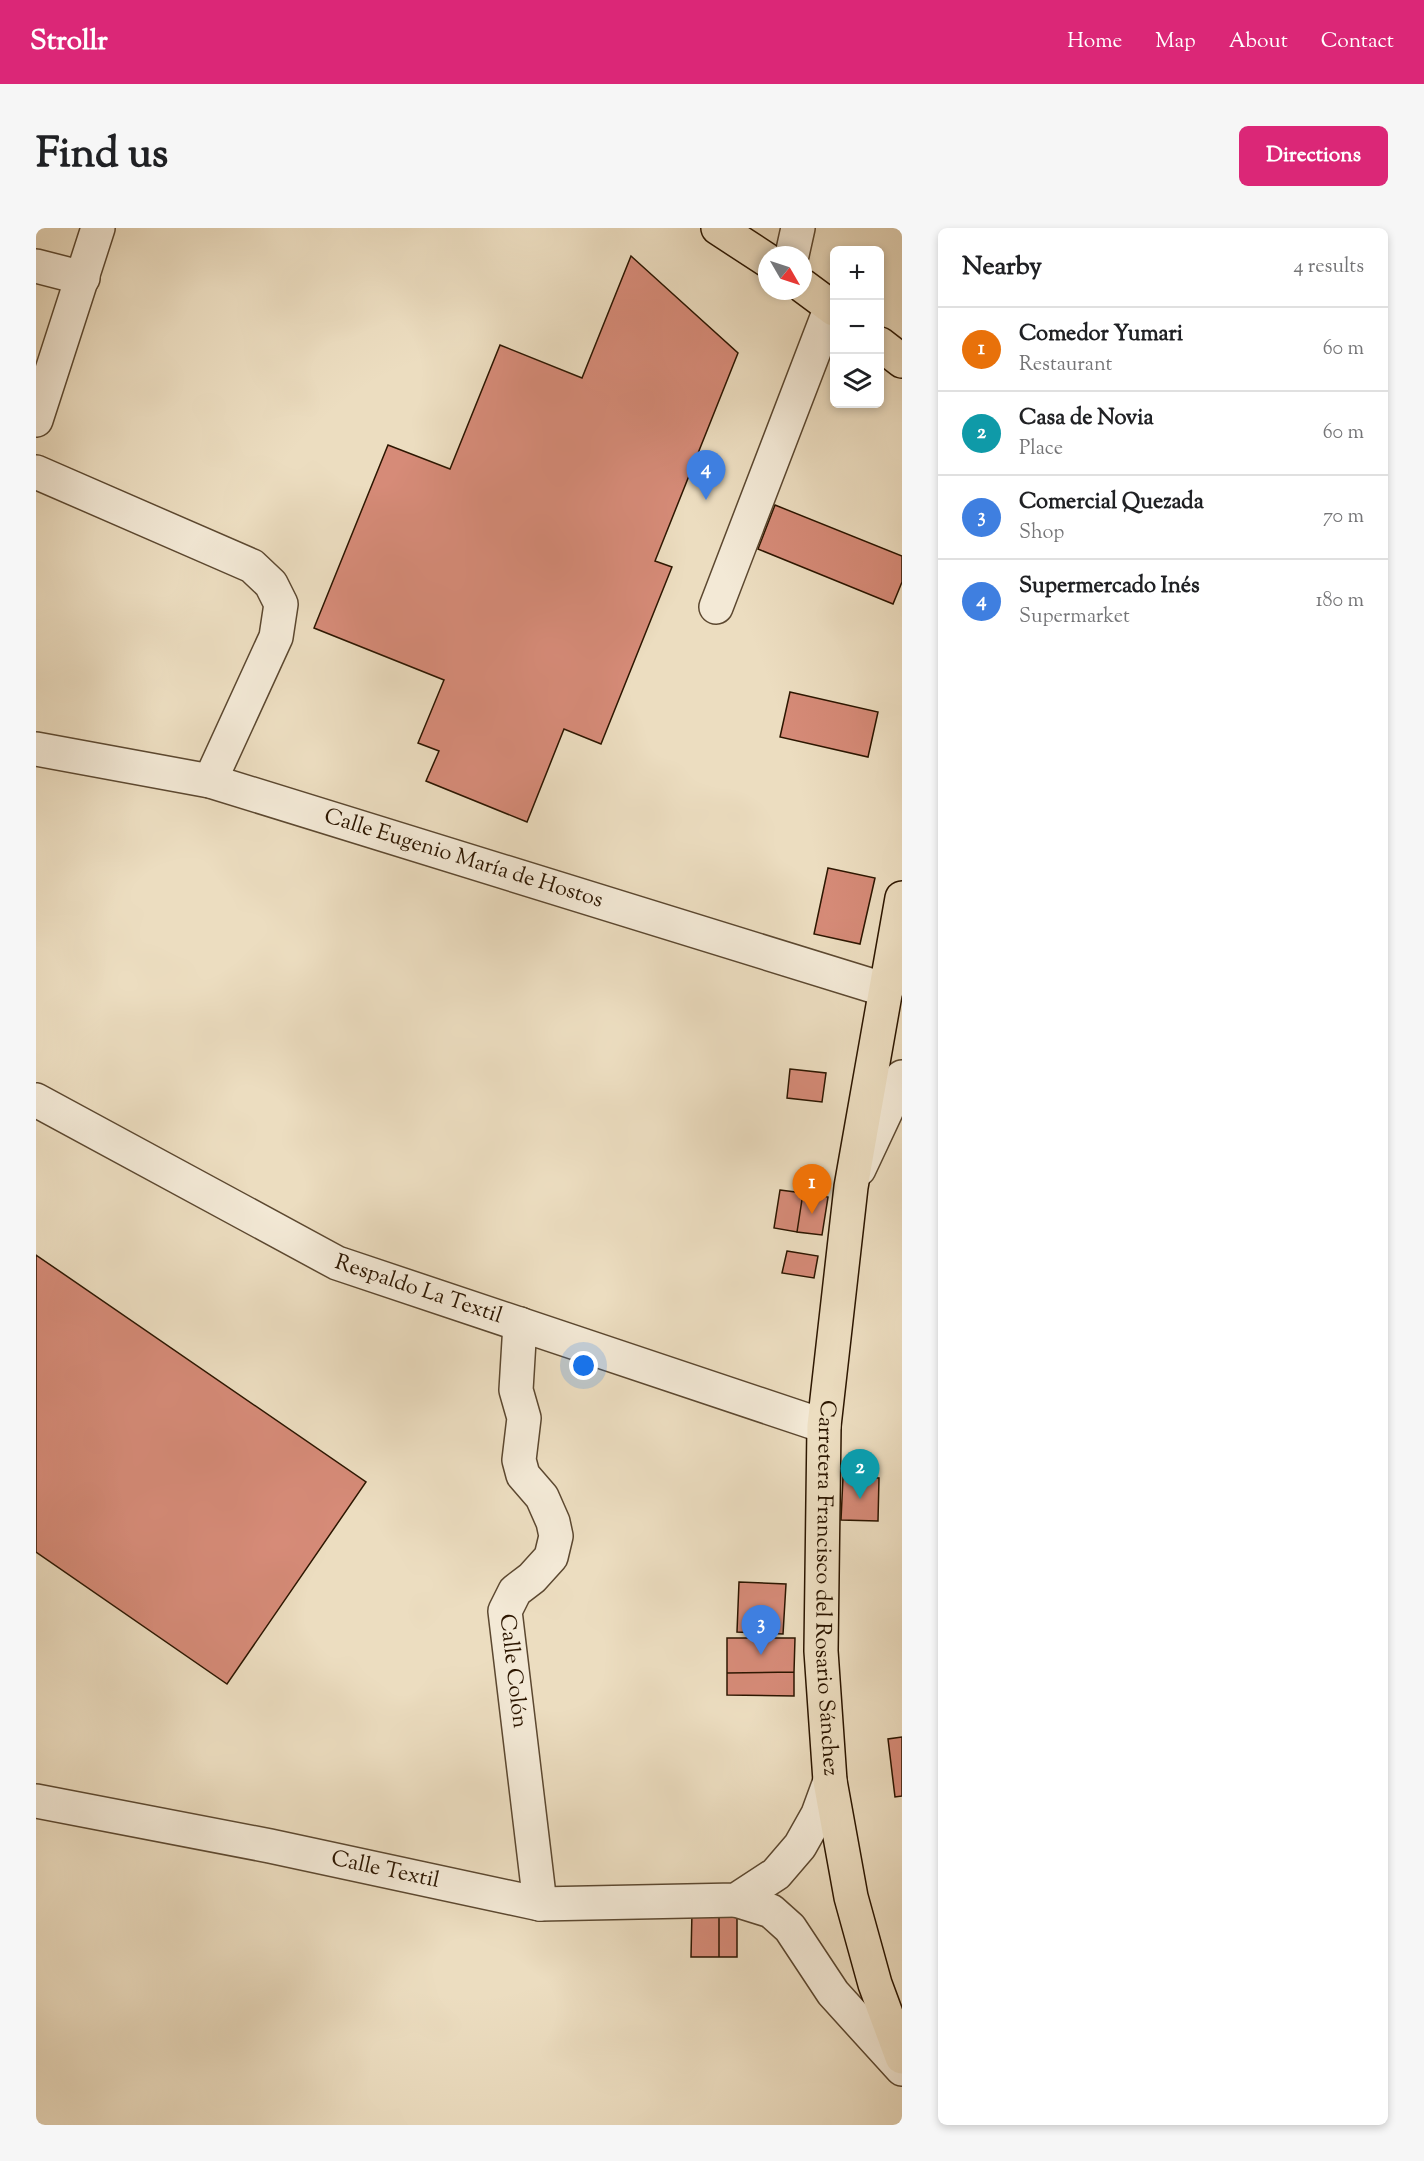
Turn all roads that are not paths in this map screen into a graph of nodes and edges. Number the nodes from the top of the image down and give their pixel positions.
1 (98, 228) edge
2 (718, 228) edge
3 (798, 228) edge
4 (794, 246) edge
5 (758, 255) edge
6 (36, 266) edge
7 (82, 278) junction
8 (812, 293) edge
9 (830, 306) edge
10 (830, 316) edge
11 (884, 348) edge
12 (902, 361) edge
13 (36, 420) edge
14 (36, 472) edge
15 (716, 608) dead end
16 (36, 749) edge
17 (210, 781) junction
18 (902, 898) edge
19 (886, 990) junction
20 (902, 1077) edge
21 (36, 1100) edge
22 (851, 1187) junction
23 (520, 1324) junction
24 (824, 1426) junction
25 (830, 1781) junction
26 (36, 1801) edge
27 (736, 1900) junction
28 (540, 1904) junction
29 (902, 2057) edge
30 (902, 2069) edge

1 - 7 street
2 - 5 main road
3 - 4 street
6 - 7 street
7 - 13 street
8 - 9 main road
10 - 15 street
11 - 12 main road
14 - 17 street
16 - 17 street, Calle Eugenio María de Hostos
17 - 19 street, Calle Eugenio María de Hostos
18 - 19 main road, Carretera Francisco del Rosario Sánchez
19 - 22 main road, Carretera Francisco del Rosario Sánchez
20 - 22 street
21 - 23 street, Respaldo La Textil
22 - 24 main road, Carretera Francisco del Rosario Sánchez
23 - 24 street, Respaldo La Textil
23 - 28 street, Calle Colón
24 - 25 main road, Carretera Francisco del Rosario Sánchez
25 - 27 street
25 - 29 main road, Carretera Francisco del Rosario Sánchez
26 - 28 street, Calle Textil
27 - 28 street, Calle Textil
27 - 30 street, Calle Textil

